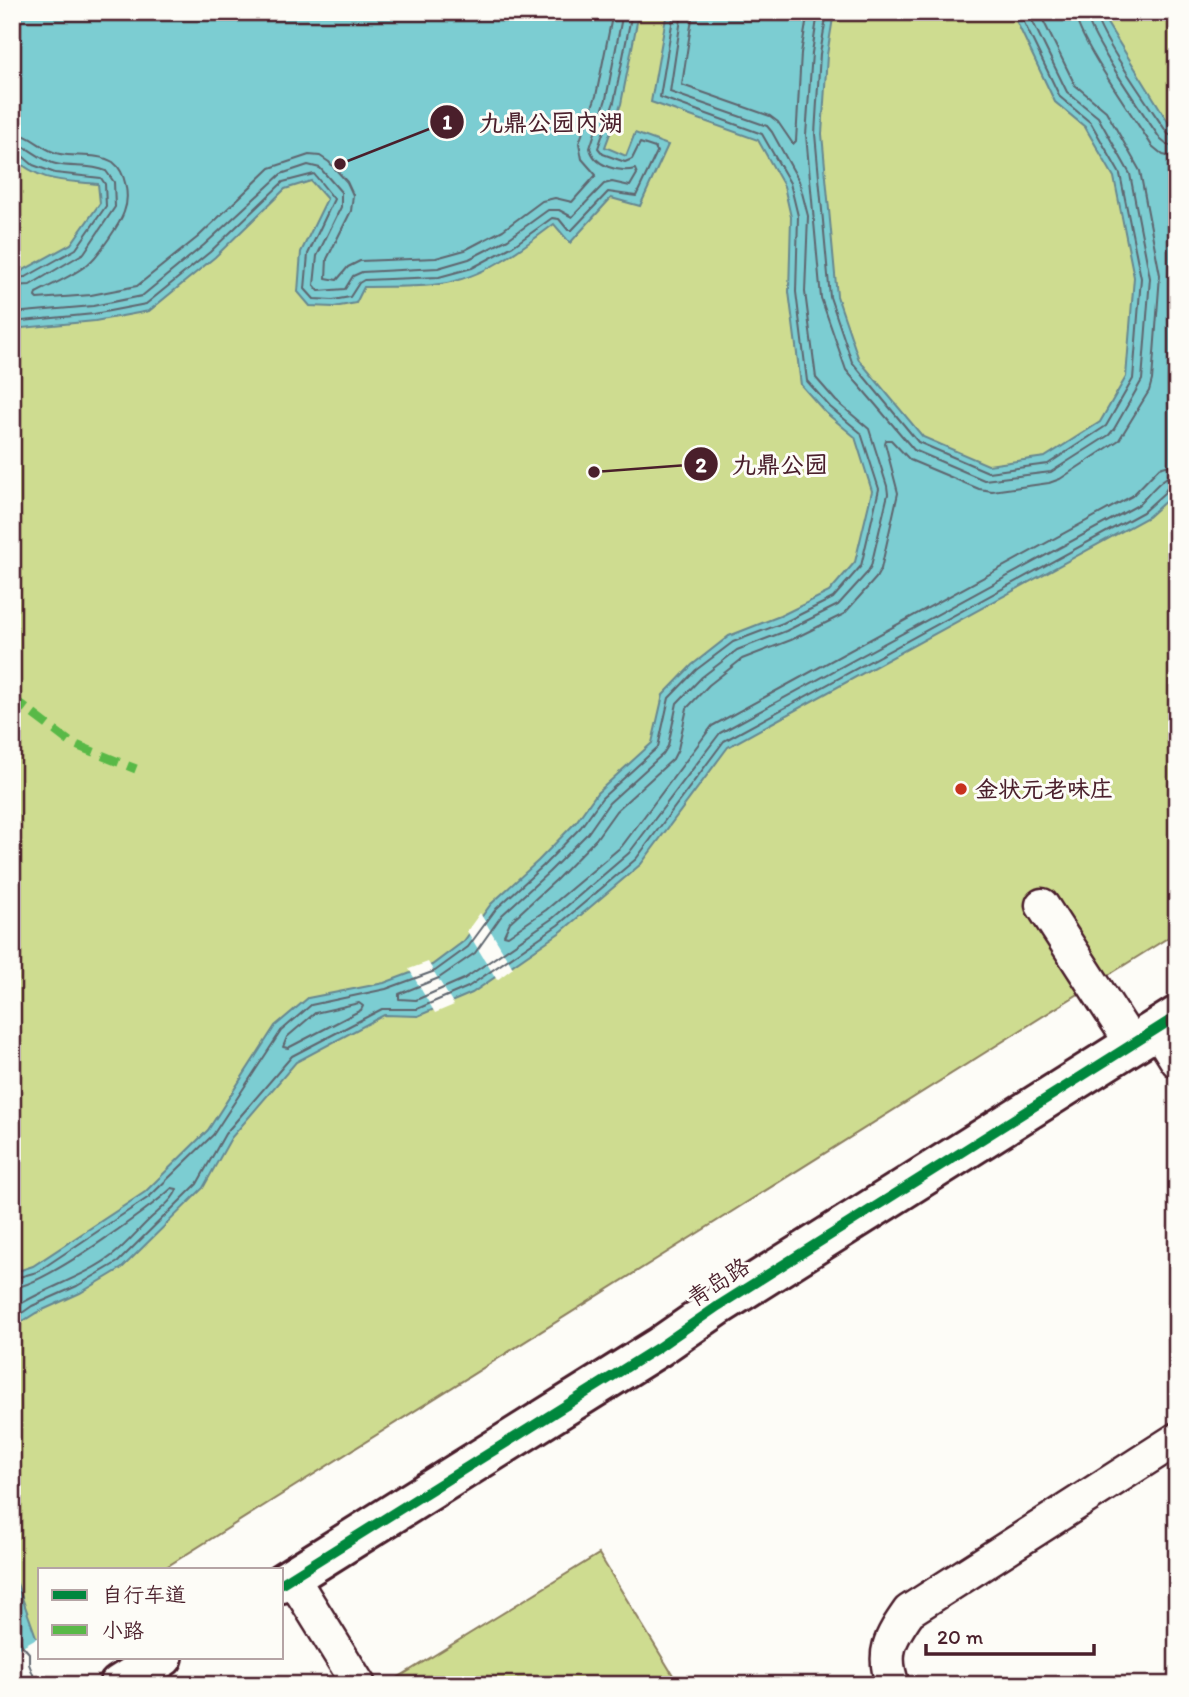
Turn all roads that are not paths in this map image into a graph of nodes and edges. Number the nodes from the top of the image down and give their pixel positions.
1 (1042, 905) dead end
2 (1155, 1030) edge
3 (1177, 1061) edge
4 (1177, 1439) edge
5 (287, 1580) edge
6 (161, 1658) edge
7 (119, 1685) edge
8 (359, 1685) edge
9 (893, 1685) edge

1 - 2 lane
2 - 3 lane
2 - 5 street, 青岛路
4 - 9 lane
5 - 8 lane
6 - 7 street

